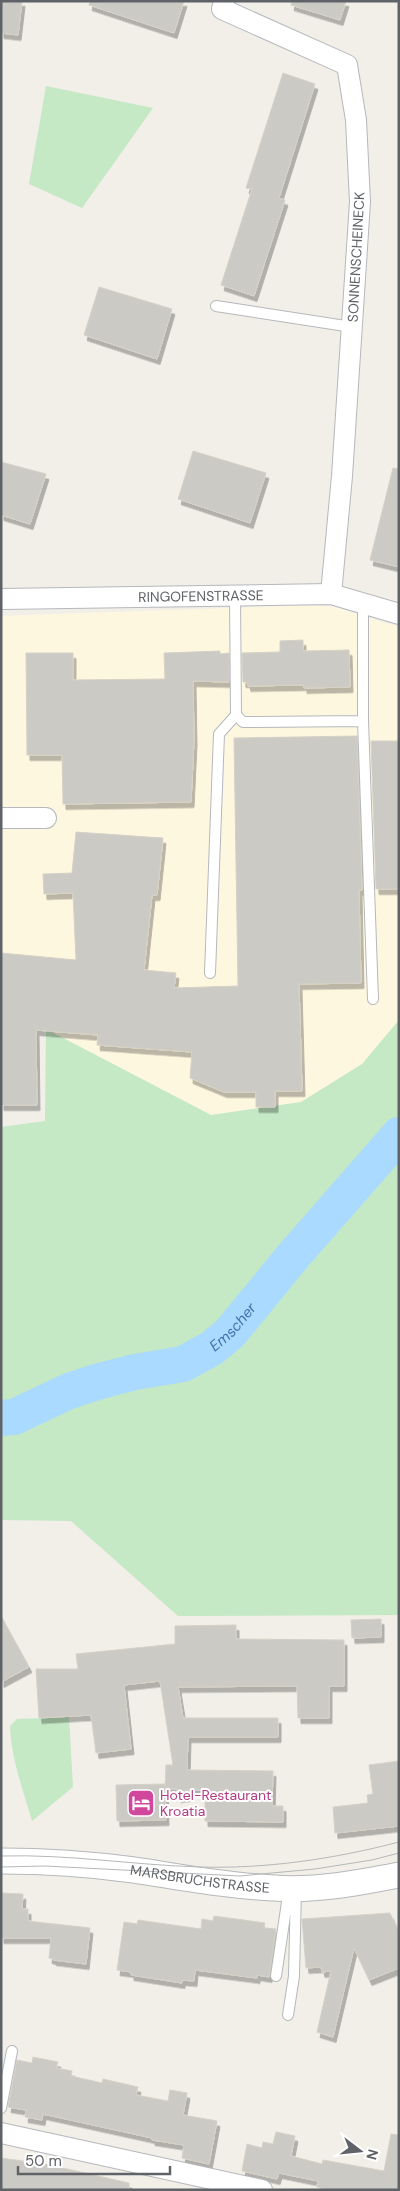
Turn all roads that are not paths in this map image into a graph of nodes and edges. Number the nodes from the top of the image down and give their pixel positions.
1 (224, 1) edge
2 (216, 306) dead end
3 (352, 327) junction
4 (331, 594) junction
5 (235, 595) junction
6 (1, 599) edge
7 (363, 603) junction
8 (399, 614) edge
9 (236, 715) junction
10 (363, 721) junction
11 (1, 818) edge
12 (46, 818) dead end
13 (210, 973) dead end
14 (373, 999) dead end
15 (1, 1861) edge
16 (399, 1875) edge
17 (292, 1888) junction
18 (276, 1976) dead end
19 (288, 2014) dead end
20 (12, 2051) dead end
21 (1, 2108) edge
22 (1, 2133) edge
23 (262, 2190) edge

1 - 3 street, SONNENSCHEINECK
2 - 3 lane
3 - 4 street, SONNENSCHEINECK
4 - 5 street, RINGOFENSTRASSE
4 - 7 street, RINGOFENSTRASSE
5 - 6 street, RINGOFENSTRASSE
5 - 9 lane
7 - 8 street, RINGOFENSTRASSE
7 - 10 lane
9 - 10 lane
9 - 13 lane
10 - 14 lane
11 - 12 street
15 - 17 street, MARSBRUCHSTRASSE
16 - 17 street, MARSBRUCHSTRASSE
17 - 18 lane
17 - 19 lane
20 - 21 lane
22 - 23 street

